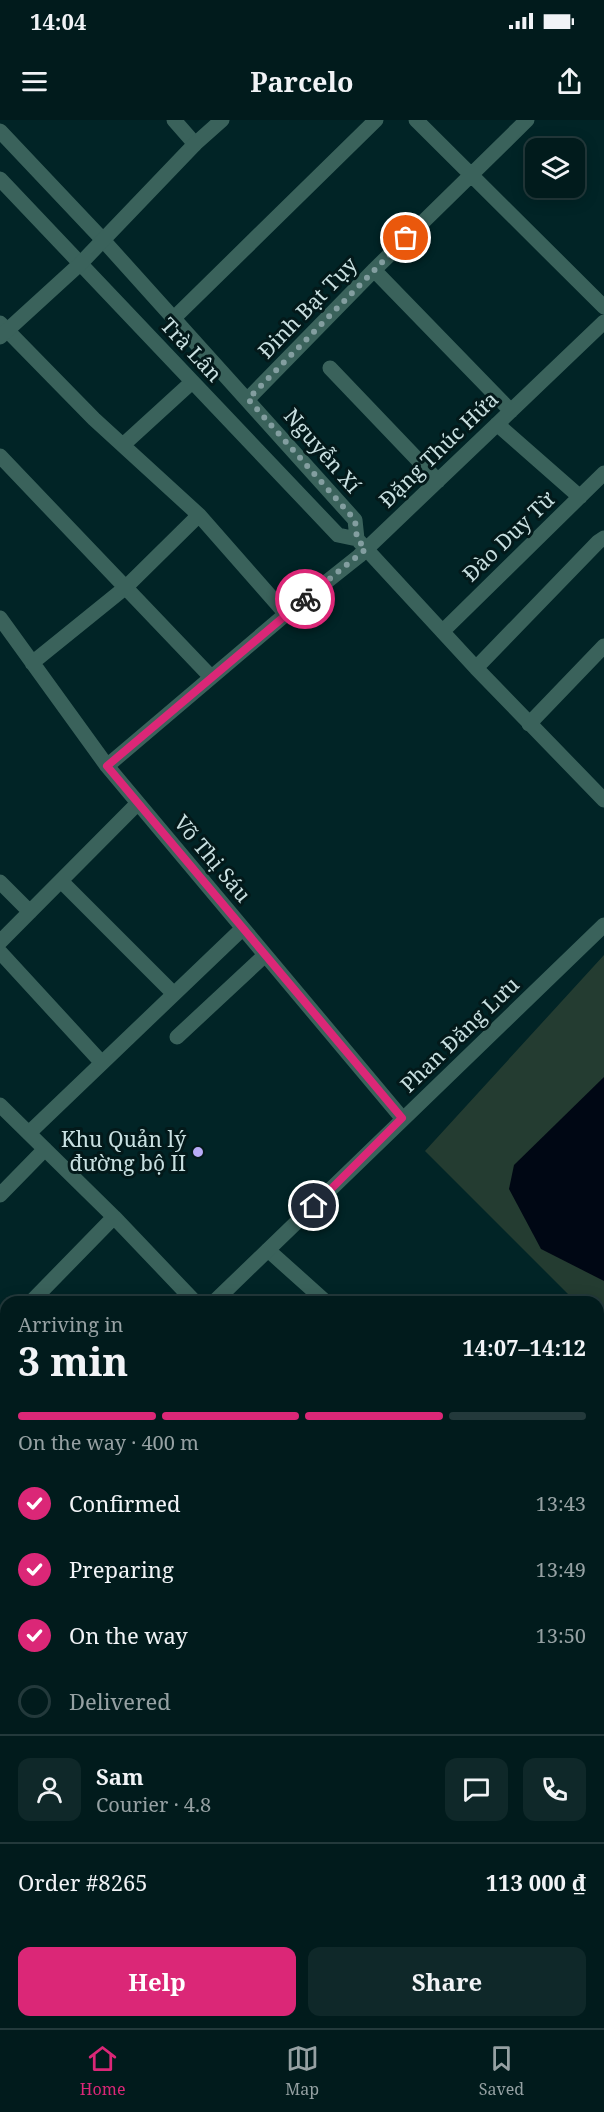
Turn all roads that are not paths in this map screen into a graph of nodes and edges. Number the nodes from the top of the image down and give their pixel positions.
1 (174, 120) edge
2 (222, 120) edge
3 (376, 120) edge
4 (416, 120) edge
5 (526, 120) edge
6 (0, 131) edge
7 (195, 144) junction
8 (470, 174) junction
9 (0, 179) edge
10 (103, 240) junction
11 (81, 263) junction
12 (374, 270) junction
13 (604, 307) edge
14 (174, 318) junction
15 (604, 322) edge
16 (2, 330) edge
17 (330, 368) dead end
18 (192, 382) junction
19 (248, 399) junction
20 (511, 411) junction
21 (497, 424) junction
22 (123, 445) junction
23 (0, 456) edge
24 (604, 473) edge
25 (438, 481) junction
26 (580, 497) junction
27 (199, 515) junction
28 (604, 538) edge
29 (362, 544) junction
30 (126, 587) junction
31 (286, 614) junction
32 (0, 618) edge
33 (442, 631) junction
34 (604, 646) edge
35 (32, 663) junction
36 (476, 668) junction
37 (211, 677) junction
38 (530, 724) junction
39 (107, 766) junction
40 (604, 800) edge
41 (138, 803) junction
42 (61, 881) junction
43 (0, 882) edge
44 (30, 912) junction
45 (604, 925) edge
46 (242, 929) junction
47 (0, 942) edge
48 (0, 952) edge
49 (264, 956) junction
50 (174, 994) junction
51 (177, 1037) dead end
52 (102, 1064) junction
53 (0, 1105) edge
54 (402, 1118) junction
55 (30, 1132) junction
56 (45, 1149) junction
57 (0, 1195) edge
58 (114, 1217) junction
59 (268, 1250) junction
60 (37, 1296) edge
61 (189, 1296) edge
62 (220, 1296) edge
63 (319, 1296) edge

1 - 7 street
2 - 7 street
3 - 14 street
4 - 8 street
5 - 8 street, Đinh Bạt Tụy
6 - 10 street, Nguyễn Xí
7 - 10 street
8 - 12 street, Đinh Bạt Tụy
8 - 13 street
9 - 11 street, Trà Lân
10 - 11 street
10 - 14 street, Nguyễn Xí
11 - 16 street
11 - 18 street, Trà Lân
12 - 19 street, Đinh Bạt Tụy
12 - 20 street
14 - 19 street, Nguyễn Xí
15 - 20 street, Đặng Thúc Hứa
16 - 22 street
17 - 25 street
18 - 22 street
18 - 29 street, Trà Lân
19 - 29 street, Nguyễn Xí
20 - 21 street, Đặng Thúc Hứa
21 - 25 street, Đặng Thúc Hứa
21 - 26 street
22 - 27 street
23 - 30 street
24 - 26 street, Đào Duy Từ
25 - 29 street, Đặng Thúc Hứa
26 - 33 street, Đào Duy Từ
27 - 30 street
27 - 31 street
28 - 36 street
29 - 31 street, Đặng Thúc Hứa
29 - 33 street, Nguyễn Xí
30 - 35 street
30 - 37 street
31 - 37 street, Đặng Thúc Hứa
32 - 35 street, Võ Thị Sáu
33 - 36 street, Nguyễn Xí
34 - 38 street
35 - 39 street, Võ Thị Sáu
36 - 38 street, Nguyễn Xí
37 - 39 street, Đặng Thúc Hứa
38 - 40 street, Nguyễn Xí
39 - 41 street, Võ Thị Sáu
41 - 42 street
41 - 46 street, Võ Thị Sáu
42 - 44 street
42 - 50 street
43 - 44 street
44 - 47 street
45 - 54 street, Phan Đăng Lưu
46 - 49 street, Võ Thị Sáu
46 - 50 street
48 - 52 street
49 - 51 street
49 - 54 street, Võ Thị Sáu
50 - 52 street
52 - 55 street
53 - 55 street
54 - 59 street, Phan Đăng Lưu
55 - 56 street
56 - 57 street
56 - 58 street
58 - 60 street
58 - 61 street
59 - 62 street, Phan Đăng Lưu
59 - 63 street

